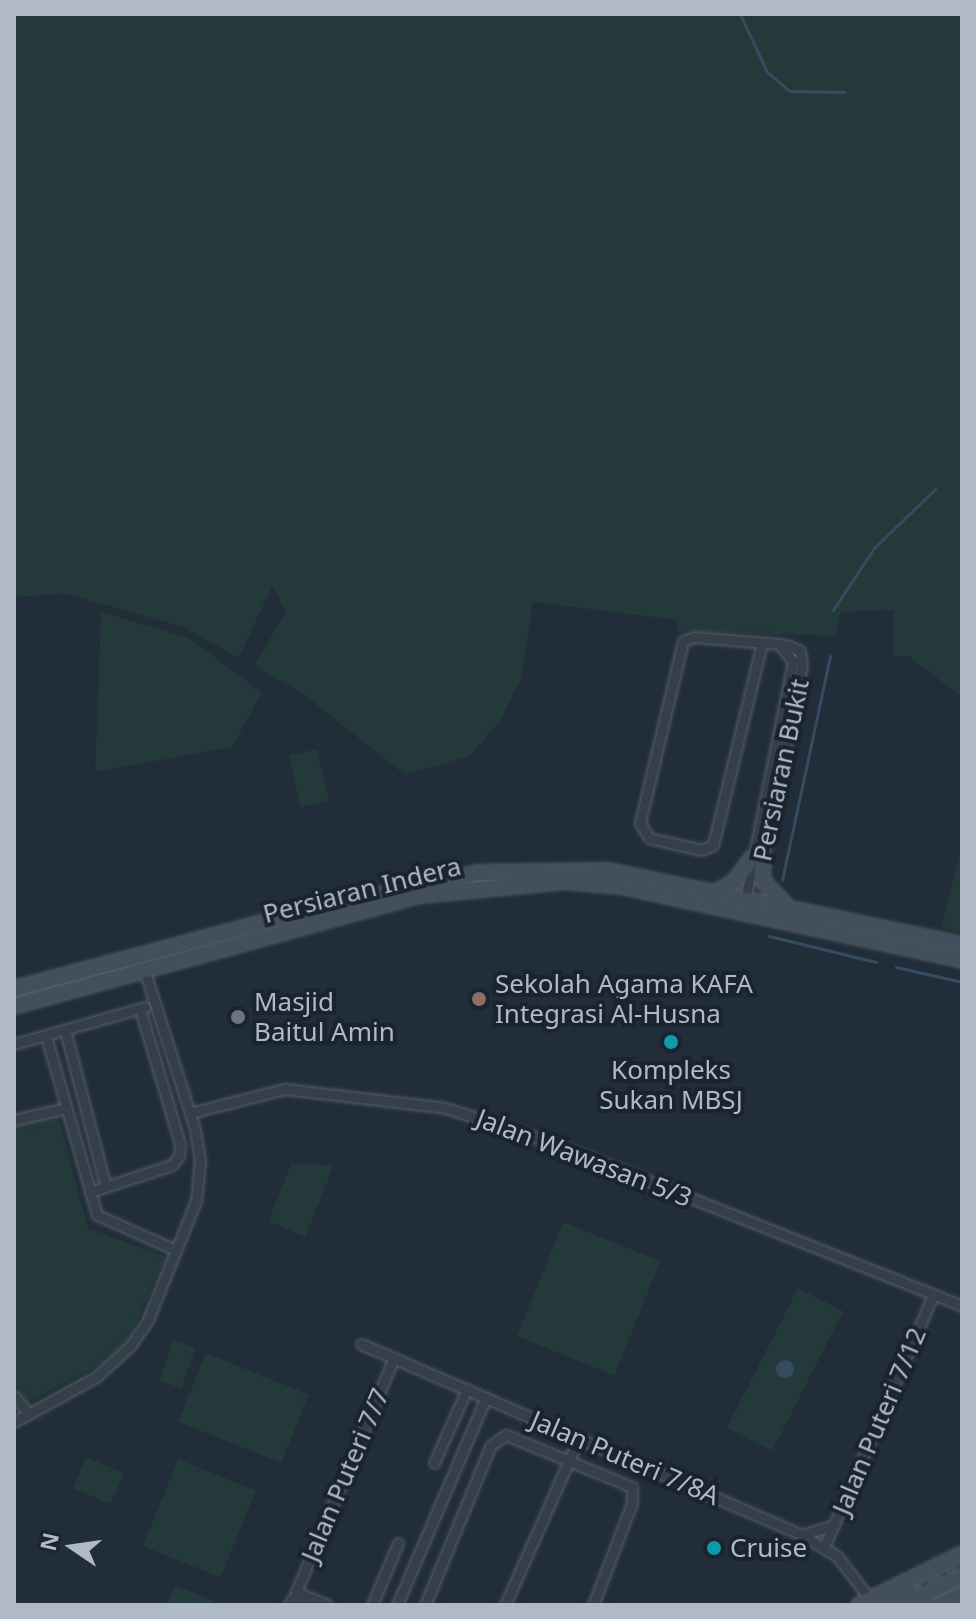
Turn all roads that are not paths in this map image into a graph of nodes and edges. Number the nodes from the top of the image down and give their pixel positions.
1 (762, 643) junction
2 (758, 858) junction
3 (714, 894) junction
4 (748, 907) junction
5 (789, 908) junction
6 (962, 945) edge
7 (140, 955) junction
8 (962, 960) edge
9 (145, 971) junction
10 (14, 989) edge
11 (154, 1004) junction
12 (14, 1006) edge
13 (140, 1009) junction
14 (65, 1030) junction
15 (46, 1036) junction
16 (14, 1044) edge
17 (66, 1108) junction
18 (190, 1113) junction
19 (14, 1120) edge
20 (106, 1187) junction
21 (90, 1192) junction
22 (176, 1250) junction
23 (933, 1295) junction
24 (962, 1306) edge
25 (361, 1344) dead end
26 (394, 1358) junction
27 (467, 1389) junction
28 (14, 1396) edge
29 (486, 1397) junction
30 (29, 1414) junction
31 (14, 1422) edge
32 (579, 1438) junction
33 (569, 1458) junction
34 (434, 1463) dead end
35 (834, 1525) junction
36 (802, 1535) junction
37 (398, 1543) dead end
38 (824, 1547) junction
39 (962, 1554) edge
40 (837, 1556) junction
41 (962, 1576) edge
42 (962, 1595) edge
43 (907, 1598) edge
44 (292, 1599) edge
45 (864, 1601) edge
46 (306, 1605) edge
47 (327, 1605) edge
48 (372, 1605) edge
49 (397, 1605) edge
50 (425, 1605) edge
51 (505, 1605) edge
52 (593, 1605) edge
53 (884, 1605) edge
54 (939, 1605) edge

1 - 1 street
1 - 2 street, Persiaran Bukit
2 - 3 main road
2 - 4 street, Persiaran Bukit
2 - 5 main road
3 - 4 main road, Persiaran Indera
3 - 7 main road, Persiaran Indera
4 - 5 main road, Persiaran Indera
4 - 8 main road, Persiaran Indera
4 - 9 main road, Persiaran Indera
5 - 6 main road, Persiaran Indera
7 - 9 street
7 - 10 main road, Persiaran Indera
9 - 11 street
9 - 12 main road, Persiaran Indera
11 - 13 street
11 - 18 street
13 - 14 street
13 - 20 street
14 - 15 street
14 - 20 street
15 - 16 street
15 - 17 street
17 - 19 street
17 - 21 street
18 - 22 street
18 - 23 street, Jalan Wawasan 5/3
20 - 21 street
21 - 22 street
22 - 30 street
23 - 24 street, Jalan Wawasan 5/3
23 - 35 street, Jalan Puteri 7/12
25 - 26 street, Jalan Puteri 7/8A
26 - 27 street, Jalan Puteri 7/8A
26 - 44 street, Jalan Puteri 7/7
27 - 29 street, Jalan Puteri 7/8A
27 - 34 street
28 - 30 street
29 - 32 street, Jalan Puteri 7/8A
29 - 49 street
30 - 31 street
32 - 33 street
32 - 36 street, Jalan Puteri 7/8A
33 - 50 street
33 - 51 street
33 - 52 street
35 - 36 street
35 - 38 street, Jalan Puteri 7/12
35 - 40 street
36 - 38 street, Jalan Puteri 7/8A
37 - 48 street
38 - 40 street, Jalan Puteri 7/8A
39 - 45 main road
40 - 45 street, Jalan Puteri 7/8A
41 - 43 main road
42 - 54 main road
43 - 53 main road
44 - 46 street
44 - 47 street

